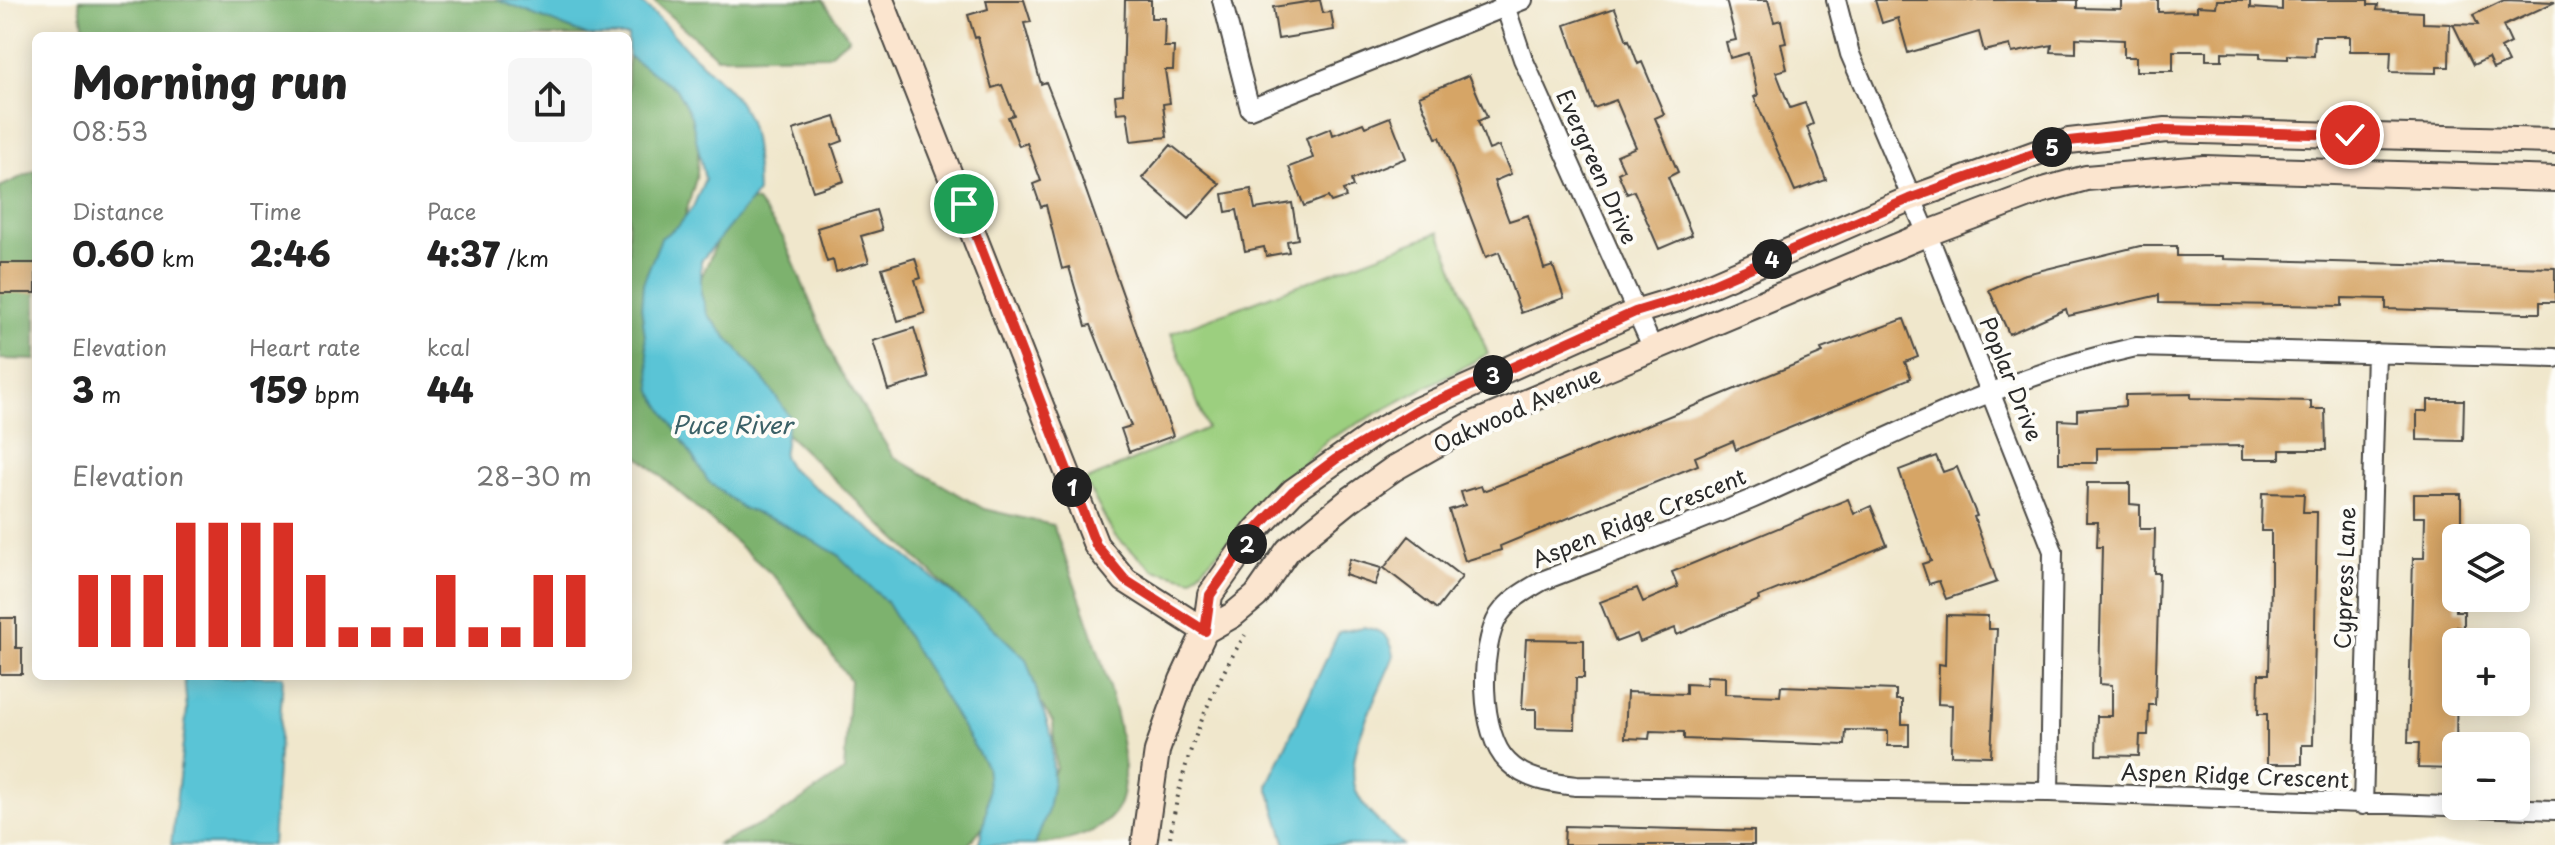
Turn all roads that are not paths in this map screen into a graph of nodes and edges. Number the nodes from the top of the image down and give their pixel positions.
1 (881, 0) edge
2 (1222, 0) edge
3 (1523, 0) edge
4 (1836, 0) edge
5 (1503, 5) edge
6 (2555, 141) edge
7 (2555, 179) edge
8 (1909, 199) junction
9 (1926, 234) junction
10 (1635, 312) junction
11 (1654, 351) junction
12 (2376, 353) junction
13 (2555, 358) edge
14 (1990, 391) junction
15 (1205, 631) junction
16 (2049, 792) junction
17 (2363, 805) junction
18 (2555, 810) edge
19 (1144, 845) edge

1 - 15 street
2 - 5 street
3 - 5 street
4 - 8 street, Poplar Drive
5 - 10 street, Evergreen Drive
6 - 8 street, Oakwood Avenue
7 - 9 street, Oakwood Avenue
8 - 9 street, Poplar Drive
8 - 10 street, Oakwood Avenue
9 - 11 street, Oakwood Avenue
9 - 14 street, Poplar Drive
10 - 11 street, Evergreen Drive
10 - 15 street, Oakwood Avenue
11 - 15 street, Oakwood Avenue
12 - 13 street, Aspen Ridge Crescent
12 - 14 street, Aspen Ridge Crescent
12 - 17 street, Cypress Lane
14 - 16 street, Poplar Drive
14 - 16 street, Aspen Ridge Crescent
15 - 19 street
16 - 17 street, Aspen Ridge Crescent
17 - 18 street, Aspen Ridge Crescent

